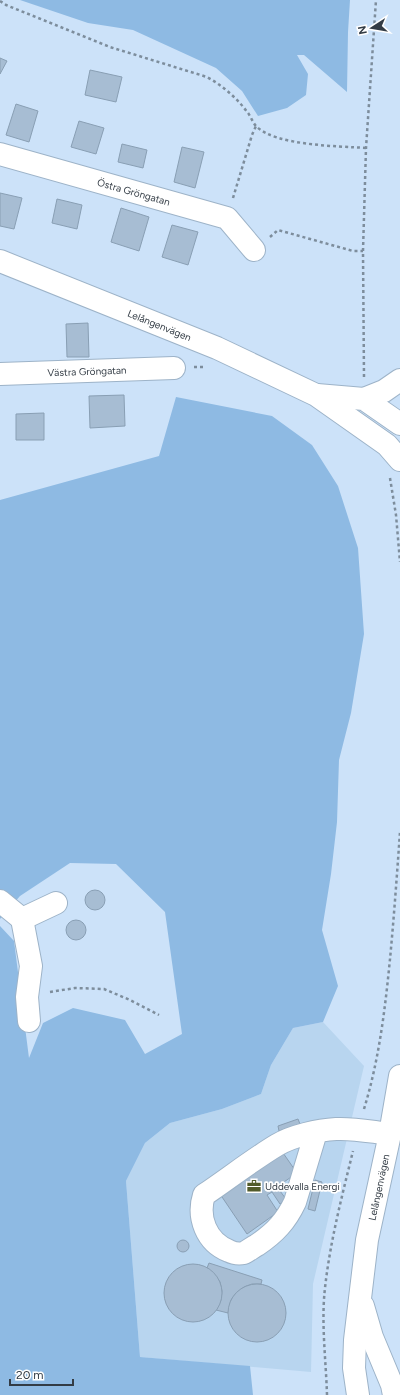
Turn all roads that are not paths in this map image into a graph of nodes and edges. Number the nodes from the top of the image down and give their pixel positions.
1 (0, 154) edge
2 (254, 250) road end
3 (0, 261) edge
4 (174, 368) road end
5 (0, 374) edge
6 (400, 380) edge
7 (316, 395) junction
8 (364, 399) junction
9 (400, 424) edge
10 (395, 468) edge
11 (0, 901) edge
12 (56, 903) dead end
13 (22, 919) junction
14 (29, 1021) dead end
15 (400, 1076) edge
16 (316, 1132) junction
17 (390, 1134) junction
18 (361, 1298) junction
19 (358, 1395) edge
20 (394, 1395) edge

1 - 2 main road, Östra Gröngatan
3 - 7 main road, Lelångenvägen
4 - 5 main road, Västra Gröngatan
6 - 8 main road
7 - 8 main road, Lelångenvägen
7 - 10 main road, Lelångenvägen
8 - 9 main road
11 - 13 main road
12 - 13 main road
13 - 14 main road
15 - 17 main road, Lelångenvägen
16 - 16 main road
16 - 17 main road
17 - 18 main road, Lelångenvägen
18 - 19 main road, Lelångenvägen
18 - 20 main road, Lelångenvägen

